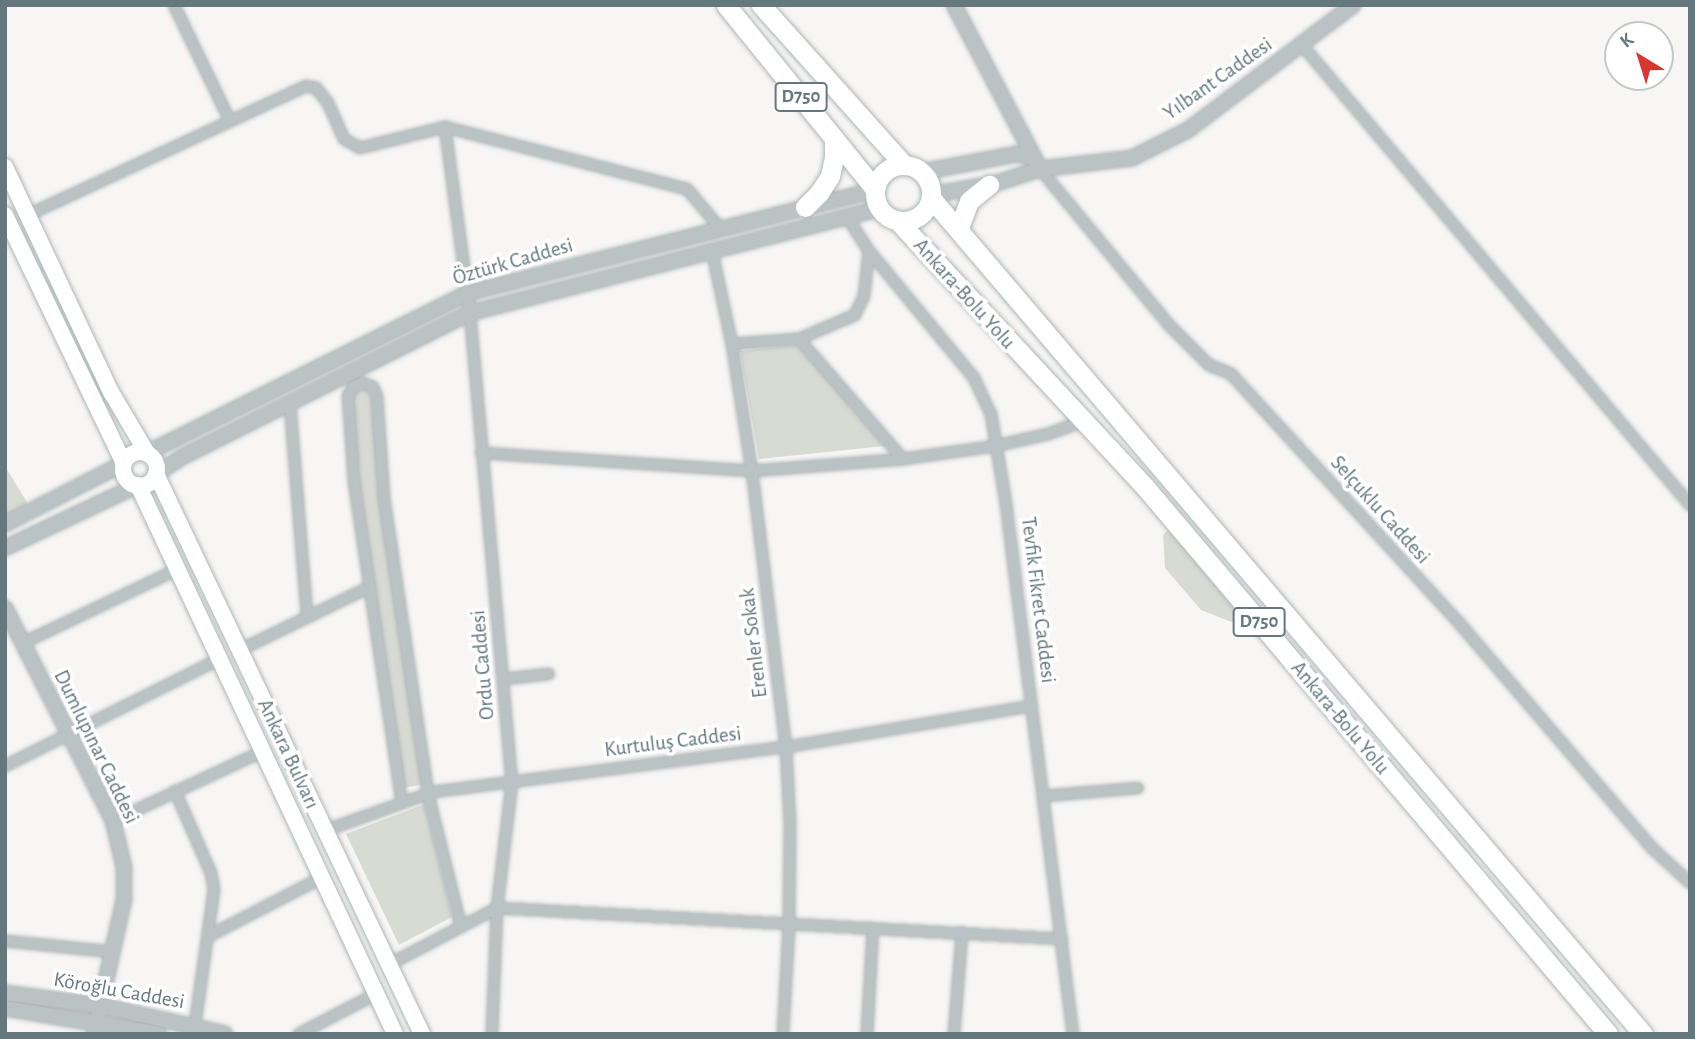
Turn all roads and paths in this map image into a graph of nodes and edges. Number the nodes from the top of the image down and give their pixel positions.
1 (174, 5) edge
2 (726, 5) edge
3 (761, 5) edge
4 (954, 5) edge
5 (1353, 5) edge
6 (1302, 45) junction
7 (229, 119) junction
8 (445, 127) junction
9 (834, 138) junction
10 (1037, 164) junction
11 (5, 167) edge
12 (913, 169) junction
13 (989, 185) junction
14 (876, 196) junction
15 (931, 196) junction
16 (805, 207) junction
17 (5, 215) edge
18 (28, 215) junction
19 (847, 217) junction
20 (898, 221) junction
21 (720, 228) junction
22 (958, 230) junction
23 (712, 251) junction
24 (869, 251) junction
25 (468, 293) junction
26 (470, 313) junction
27 (799, 339) junction
28 (732, 344) junction
29 (290, 404) junction
30 (1083, 421) junction
31 (995, 446) junction
32 (147, 453) junction
33 (481, 453) junction
34 (904, 459) junction
35 (124, 463) junction
36 (752, 471) junction
37 (156, 474) junction
38 (138, 485) junction
39 (1690, 505) edge
40 (5, 524) edge
41 (5, 548) edge
42 (176, 570) junction
43 (370, 587) junction
44 (5, 608) edge
45 (307, 617) junction
46 (23, 643) junction
47 (240, 650) junction
48 (218, 660) junction
49 (549, 674) dead end
50 (504, 679) junction
51 (1032, 706) junction
52 (68, 736) junction
53 (786, 747) junction
54 (261, 752) junction
55 (5, 766) edge
56 (512, 782) junction
57 (1138, 788) dead end
58 (176, 791) junction
59 (428, 794) junction
60 (1043, 796) junction
61 (402, 803) junction
62 (113, 821) junction
63 (324, 831) junction
64 (321, 878) junction
65 (1690, 883) edge
66 (497, 908) junction
67 (460, 926) junction
68 (789, 926) junction
69 (873, 928) junction
70 (962, 932) junction
71 (209, 936) junction
72 (1062, 939) junction
73 (5, 941) edge
74 (113, 952) junction
75 (390, 964) junction
76 (5, 993) edge
77 (376, 994) junction
78 (102, 1006) junction
79 (5, 1008) edge
80 (1629, 1018) junction
81 (195, 1026) junction
82 (95, 1028) edge
83 (159, 1034) edge
84 (225, 1034) edge
85 (299, 1034) edge
86 (395, 1034) edge
87 (422, 1034) edge
88 (492, 1034) edge
89 (783, 1034) edge
90 (867, 1034) edge
91 (954, 1034) edge
92 (1073, 1034) edge
93 (1608, 1034) edge
94 (1643, 1034) edge
95 (1651, 1034) edge

1 - 7 street
2 - 9 highway, D750
3 - 12 highway, D750
4 - 10 street
5 - 6 street, Yılbant Caddesi
6 - 10 street, Yılbant Caddesi
6 - 39 street
7 - 8 street
7 - 18 street
8 - 21 street
8 - 25 street, Ordu Caddesi
9 - 14 highway, D750
9 - 16 highway
10 - 12 street, Yılbant Caddesi
10 - 13 street, Yılbant Caddesi
10 - 65 street, Selçuklu Caddesi
11 - 18 main road, Ankara Bulvarı
12 - 14 highway
12 - 15 highway
13 - 15 street, Yılbant Caddesi
13 - 22 highway
14 - 16 street, Öztürk Caddesi
14 - 19 street, Öztürk Caddesi
14 - 20 highway
15 - 20 highway
15 - 22 highway, Ankara-Bolu Yolu / D750
16 - 21 street, Öztürk Caddesi
17 - 35 main road, Ankara Bulvarı
18 - 32 main road, Ankara Bulvarı
19 - 23 street, Öztürk Caddesi
19 - 24 street, Tevfik Fikret Caddesi
20 - 30 highway, Ankara-Bolu Yolu / D750
21 - 25 street, Öztürk Caddesi
22 - 80 highway, Ankara-Bolu Yolu / D750
23 - 26 street, Öztürk Caddesi
23 - 28 street, Erenler Sokak
24 - 27 street
24 - 31 street, Tevfik Fikret Caddesi
25 - 26 street, Ordu Caddesi
25 - 32 street, Öztürk Caddesi
26 - 29 street, Öztürk Caddesi
26 - 33 street, Ordu Caddesi
27 - 28 street
27 - 34 street
28 - 36 street, Erenler Sokak
29 - 37 street, Öztürk Caddesi
29 - 45 street
30 - 31 street
30 - 93 highway, Ankara-Bolu Yolu / D750
31 - 34 street
31 - 51 street, Tevfik Fikret Caddesi
32 - 35 main road
32 - 37 main road, Ankara Bulvarı
33 - 36 street
33 - 50 street, Ordu Caddesi
34 - 36 street
35 - 38 main road, Ankara Bulvarı
35 - 40 street
36 - 53 street, Erenler Sokak
37 - 38 main road
37 - 47 main road, Ankara Bulvarı
38 - 41 street
38 - 42 main road, Ankara Bulvarı
42 - 46 street
42 - 48 main road, Ankara Bulvarı
43 - 45 street
43 - 59 street
43 - 61 street
44 - 46 street, Dumlupınar Caddesi
45 - 47 street
46 - 52 street, Dumlupınar Caddesi
47 - 63 main road, Ankara Bulvarı
48 - 52 street
48 - 54 main road, Ankara Bulvarı
49 - 50 street
50 - 56 street, Ordu Caddesi
51 - 53 street, Kurtuluş Caddesi
51 - 60 street, Tevfik Fikret Caddesi
52 - 55 street
52 - 62 street, Dumlupınar Caddesi
53 - 56 street, Kurtuluş Caddesi
53 - 68 street, Erenler Sokak
54 - 58 street
54 - 64 main road, Ankara Bulvarı
56 - 59 street, Kurtuluş Caddesi
56 - 66 street, Ordu Caddesi
57 - 60 street
58 - 62 street
58 - 71 street
59 - 61 street, Kurtuluş Caddesi
59 - 67 street
60 - 72 street, Tevfik Fikret Caddesi
61 - 63 street, Kurtuluş Caddesi
62 - 74 street, Dumlupınar Caddesi
63 - 75 main road, Ankara Bulvarı
64 - 71 street
64 - 77 main road, Ankara Bulvarı
66 - 67 street
66 - 68 street
66 - 88 street, Ordu Caddesi
67 - 75 street
68 - 69 street
68 - 89 street, Erenler Sokak
69 - 70 street
69 - 90 street
70 - 72 street
70 - 91 street
71 - 81 street
72 - 92 street, Tevfik Fikret Caddesi
73 - 74 street
74 - 78 street, Dumlupınar Caddesi
75 - 87 main road, Ankara Bulvarı
76 - 78 street, Köroğlu Caddesi
77 - 85 street
77 - 86 main road, Ankara Bulvarı
78 - 81 street, Köroğlu Caddesi
78 - 82 street, Dumlupınar Caddesi
79 - 82 street, Köroğlu Caddesi
80 - 94 highway, D750
80 - 95 main road
81 - 84 street, Köroğlu Caddesi
82 - 83 street, Köroğlu Caddesi

